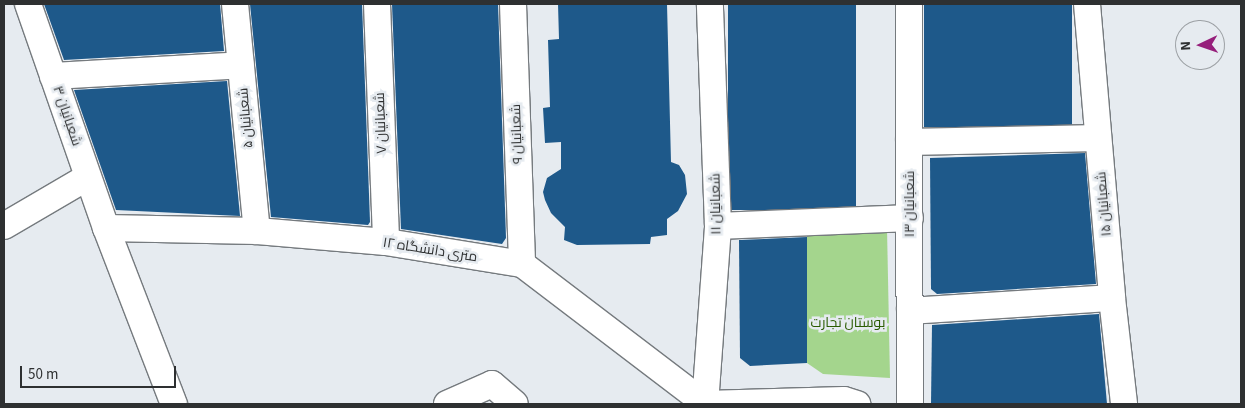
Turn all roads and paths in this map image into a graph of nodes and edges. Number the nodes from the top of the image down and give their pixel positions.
1 (28, 4) edge
2 (235, 4) edge
3 (377, 4) edge
4 (513, 4) edge
5 (710, 4) edge
6 (909, 4) edge
7 (1087, 4) edge
8 (241, 65) junction
9 (53, 76) junction
10 (1098, 138) junction
11 (910, 142) junction
12 (88, 177) junction
13 (910, 218) junction
14 (4, 226) edge
15 (718, 226) junction
16 (106, 228) junction
17 (257, 231) junction
18 (386, 242) junction
19 (522, 264) junction
20 (1112, 298) junction
21 (910, 311) junction
22 (174, 404) edge
23 (447, 404) edge
24 (515, 404) edge
25 (705, 404) edge
26 (857, 404) edge
27 (910, 404) edge
28 (1124, 404) edge

1 - 9 street, شعبانیان ۳
2 - 8 street, شعبانیان ۵
3 - 18 street, شعبانیان ۷
4 - 19 street, شعبانیان ۹
5 - 15 street, شعبانیان ۱۱
6 - 11 street, شعبانیان ۱۳
7 - 10 street, شعبانیان ۱۵
8 - 9 street
8 - 17 street, شعبانیان ۵
9 - 12 street, شعبانیان ۳
10 - 11 street
10 - 20 street, شعبانیان ۱۵
11 - 13 street, شعبانیان ۱۳
12 - 14 street
12 - 16 street, شعبانیان ۳
13 - 15 street
13 - 21 street, شعبانیان ۱۳
15 - 25 street, شعبانیان ۱۱
16 - 17 street, ۱۲ متری دانشگاه
16 - 22 street, شعبانیان ۳
17 - 18 street, ۱۲ متری دانشگاه
18 - 19 street, ۱۲ متری دانشگاه
19 - 25 street, ۱۲ متری دانشگاه
20 - 21 street
20 - 28 street, شعبانیان ۱۵
21 - 27 street, شعبانیان ۱۳
23 - 24 street
25 - 26 street

